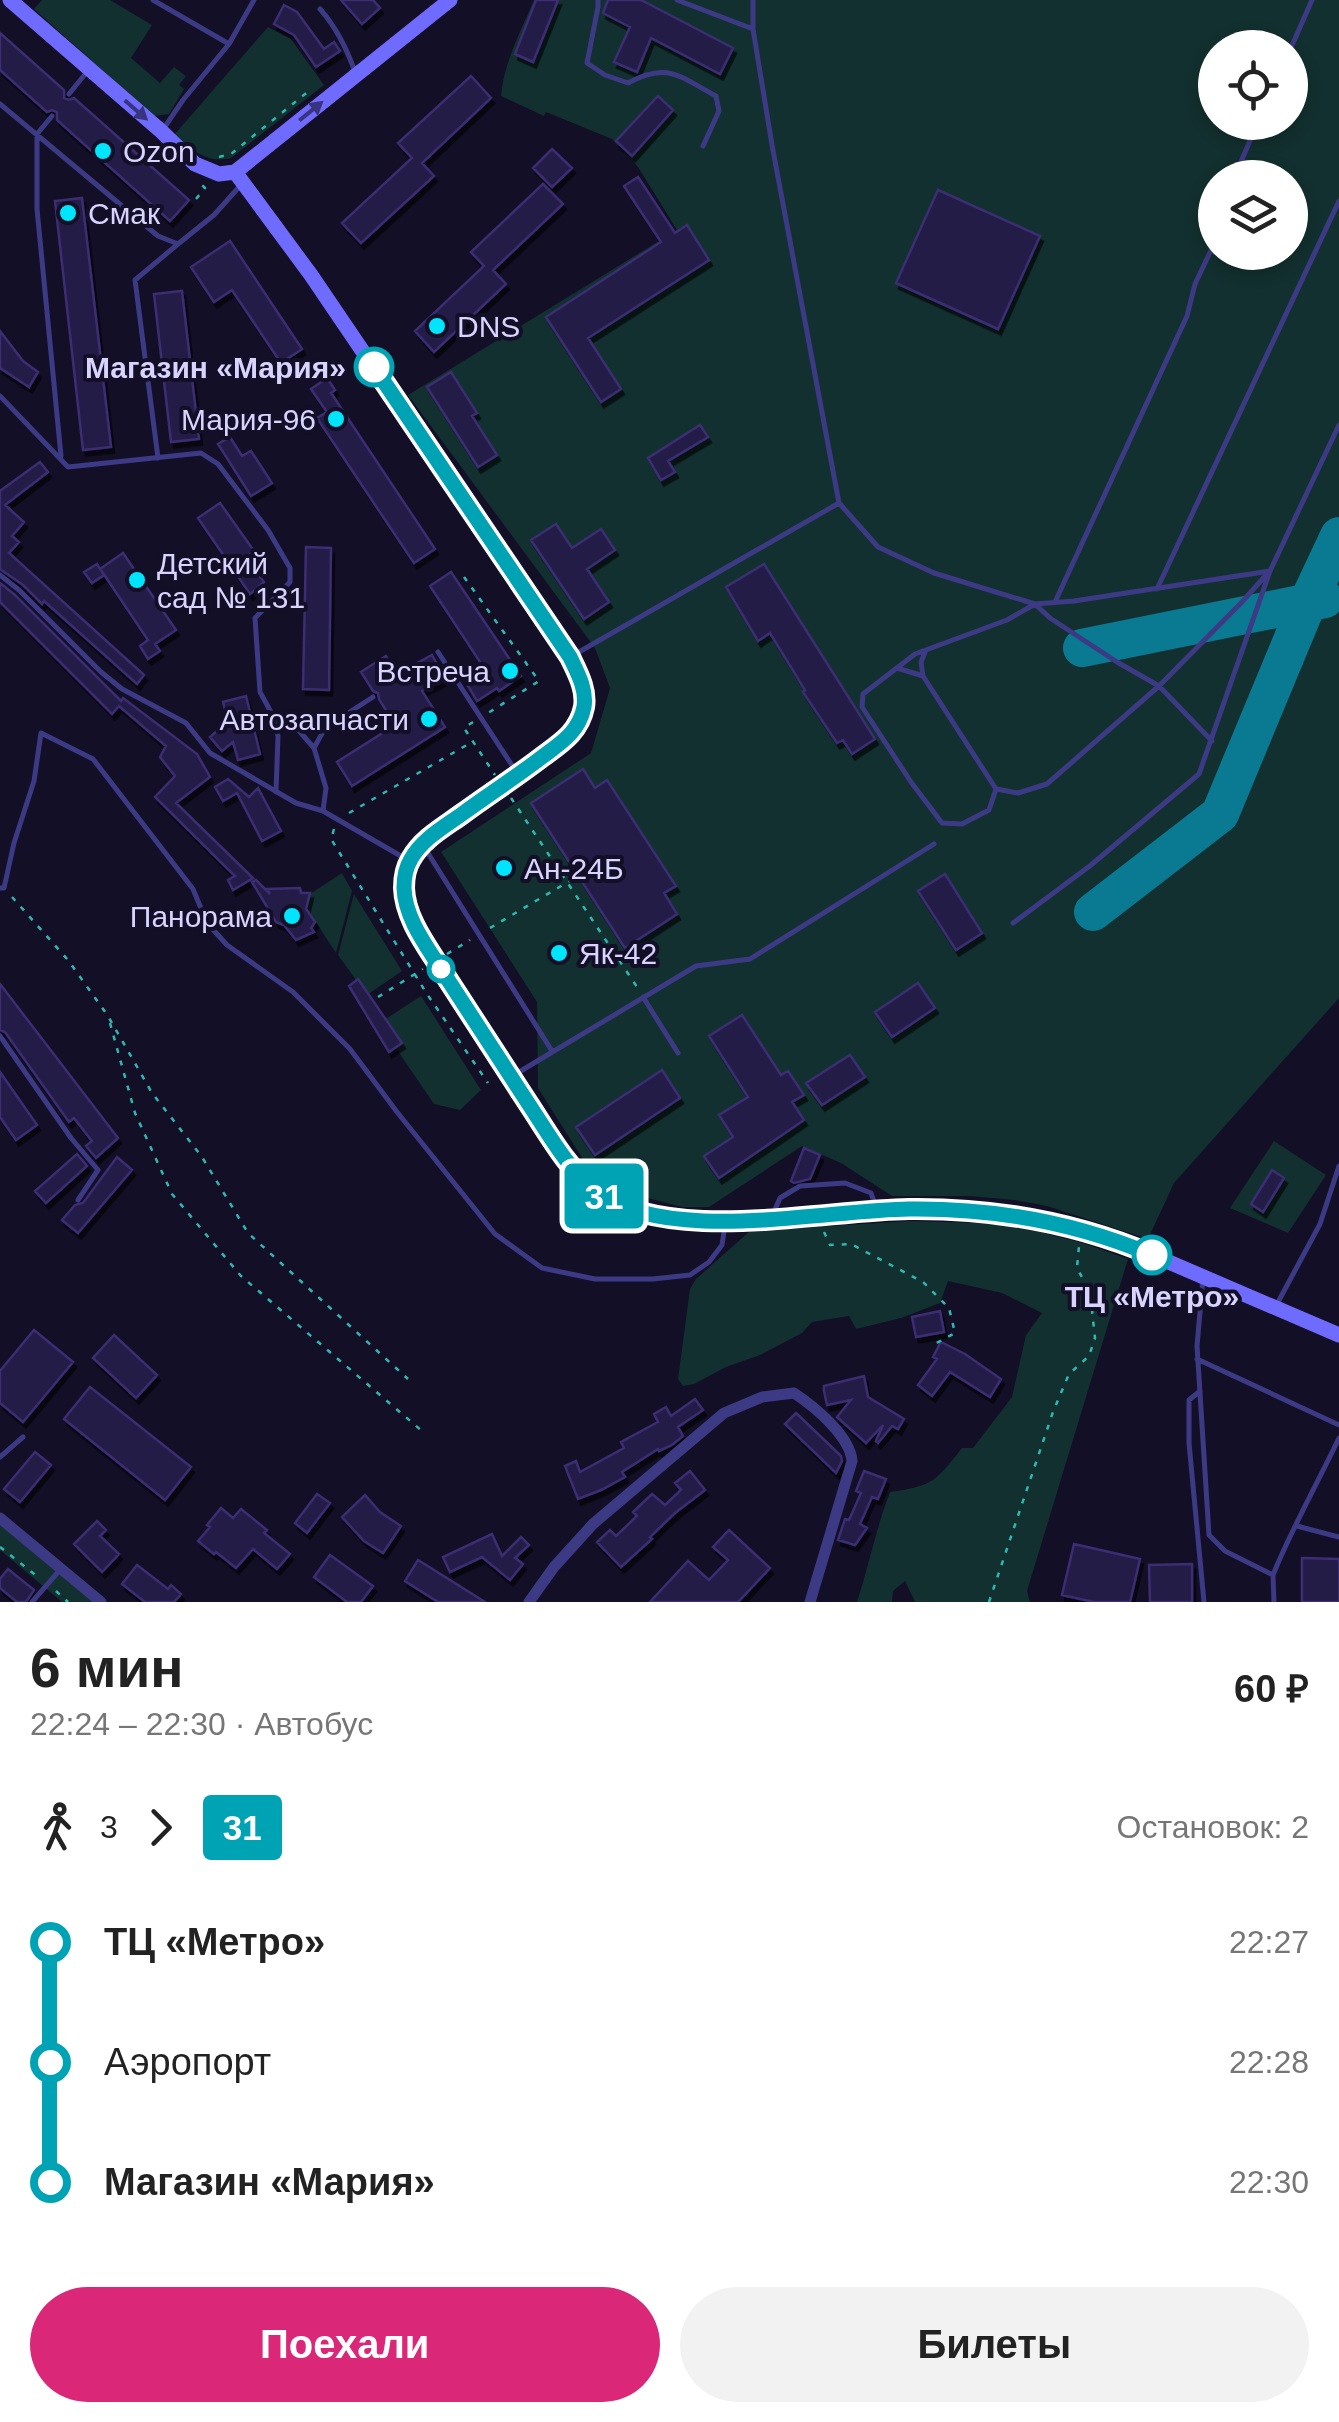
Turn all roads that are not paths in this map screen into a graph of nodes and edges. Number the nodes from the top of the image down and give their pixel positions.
1 (10, 0) edge
2 (152, 0) edge
3 (254, 0) edge
4 (450, 0) edge
5 (598, 0) edge
6 (677, 0) edge
7 (754, 0) edge
8 (1312, 0) edge
9 (320, 9) dead end
10 (753, 29) junction
11 (1299, 30) edge
12 (229, 44) junction
13 (89, 69) junction
14 (356, 75) junction
15 (69, 94) dead end
16 (0, 104) edge
17 (52, 116) dead end
18 (161, 131) junction
19 (36, 134) junction
20 (704, 146) dead end
21 (238, 178) junction
22 (1339, 201) edge
23 (178, 244) junction
24 (1201, 270) edge
25 (0, 396) edge
26 (1339, 425) edge
27 (158, 458) junction
28 (61, 459) junction
29 (839, 503) junction
30 (1270, 570) junction
31 (0, 575) edge
32 (1157, 589) junction
33 (1054, 602) junction
34 (1035, 604) junction
35 (926, 650) junction
36 (438, 652) dead end
37 (570, 657) junction
38 (897, 668) junction
39 (923, 676) junction
40 (1159, 686) junction
41 (373, 698) dead end
42 (272, 714) junction
43 (1212, 741) junction
44 (314, 748) junction
45 (518, 775) junction
46 (996, 789) junction
47 (276, 792) junction
48 (323, 812) junction
49 (423, 844) junction
50 (934, 844) dead end
51 (410, 861) junction
52 (2, 888) edge
53 (1013, 923) dead end
54 (643, 997) junction
55 (0, 1036) edge
56 (552, 1050) junction
57 (678, 1053) dead end
58 (511, 1077) junction
59 (1339, 1166) edge
60 (78, 1200) dead end
61 (876, 1210) junction
62 (771, 1218) junction
63 (725, 1221) junction
64 (1204, 1276) junction
65 (1275, 1307) junction
66 (1339, 1335) edge
67 (1198, 1359) junction
68 (1200, 1391) junction
69 (1339, 1424) edge
70 (23, 1437) dead end
71 (1339, 1438) edge
72 (0, 1457) edge
73 (0, 1518) edge
74 (1297, 1526) junction
75 (1339, 1537) edge
76 (61, 1569) junction
77 (1273, 1575) junction
78 (32, 1602) edge
79 (101, 1602) edge
80 (529, 1602) edge
81 (810, 1602) edge
82 (1204, 1602) edge
83 (1274, 1602) edge

1 - 13 main road
2 - 12 lane
3 - 12 lane
4 - 14 main road
5 - 20 lane
6 - 10 lane
7 - 10 lane
8 - 11 lane
9 - 14 lane
10 - 29 lane
12 - 18 lane
13 - 15 lane
13 -> 18 main road
21 -> 14 main road
16 - 19 lane
17 - 19 lane
18 - 21 main road
19 - 23 lane
19 - 28 lane
21 - 23 lane
21 - 37 main road
22 - 32 lane
23 - 27 lane
24 - 33 lane
25 - 28 lane
26 - 30 lane
27 - 28 lane
27 - 42 lane
29 - 34 lane
29 - 37 lane
30 - 32 lane
30 - 40 lane
30 - 43 lane
31 - 47 lane
32 - 33 lane
33 - 34 lane
34 - 35 lane
34 - 40 lane
35 - 38 lane
35 - 39 lane
36 - 45 lane
37 - 45 main road
38 - 39 lane
38 - 46 lane
39 - 46 lane
40 - 43 lane
40 - 46 lane
41 - 44 lane
42 - 44 lane
42 - 47 lane
43 - 53 lane
44 - 48 lane
45 - 49 main road
47 - 48 lane
48 - 51 lane
49 - 51 main road
49 - 56 lane
50 - 54 lane
51 - 58 main road
52 - 63 lane
54 - 56 lane
54 - 57 lane
55 - 60 lane
56 - 58 lane
58 - 63 main road
59 - 65 lane
61 - 62 main road
61 - 62 lane
61 - 64 main road
62 - 63 main road
64 - 65 main road
64 - 67 lane
65 - 66 main road
67 - 68 lane
67 - 69 lane
68 - 77 lane
68 - 82 lane
70 - 72 lane
71 - 74 lane
73 - 76 street
74 - 75 lane
74 - 77 lane
76 - 78 lane
76 - 79 street
77 - 83 lane
80 - 81 street

